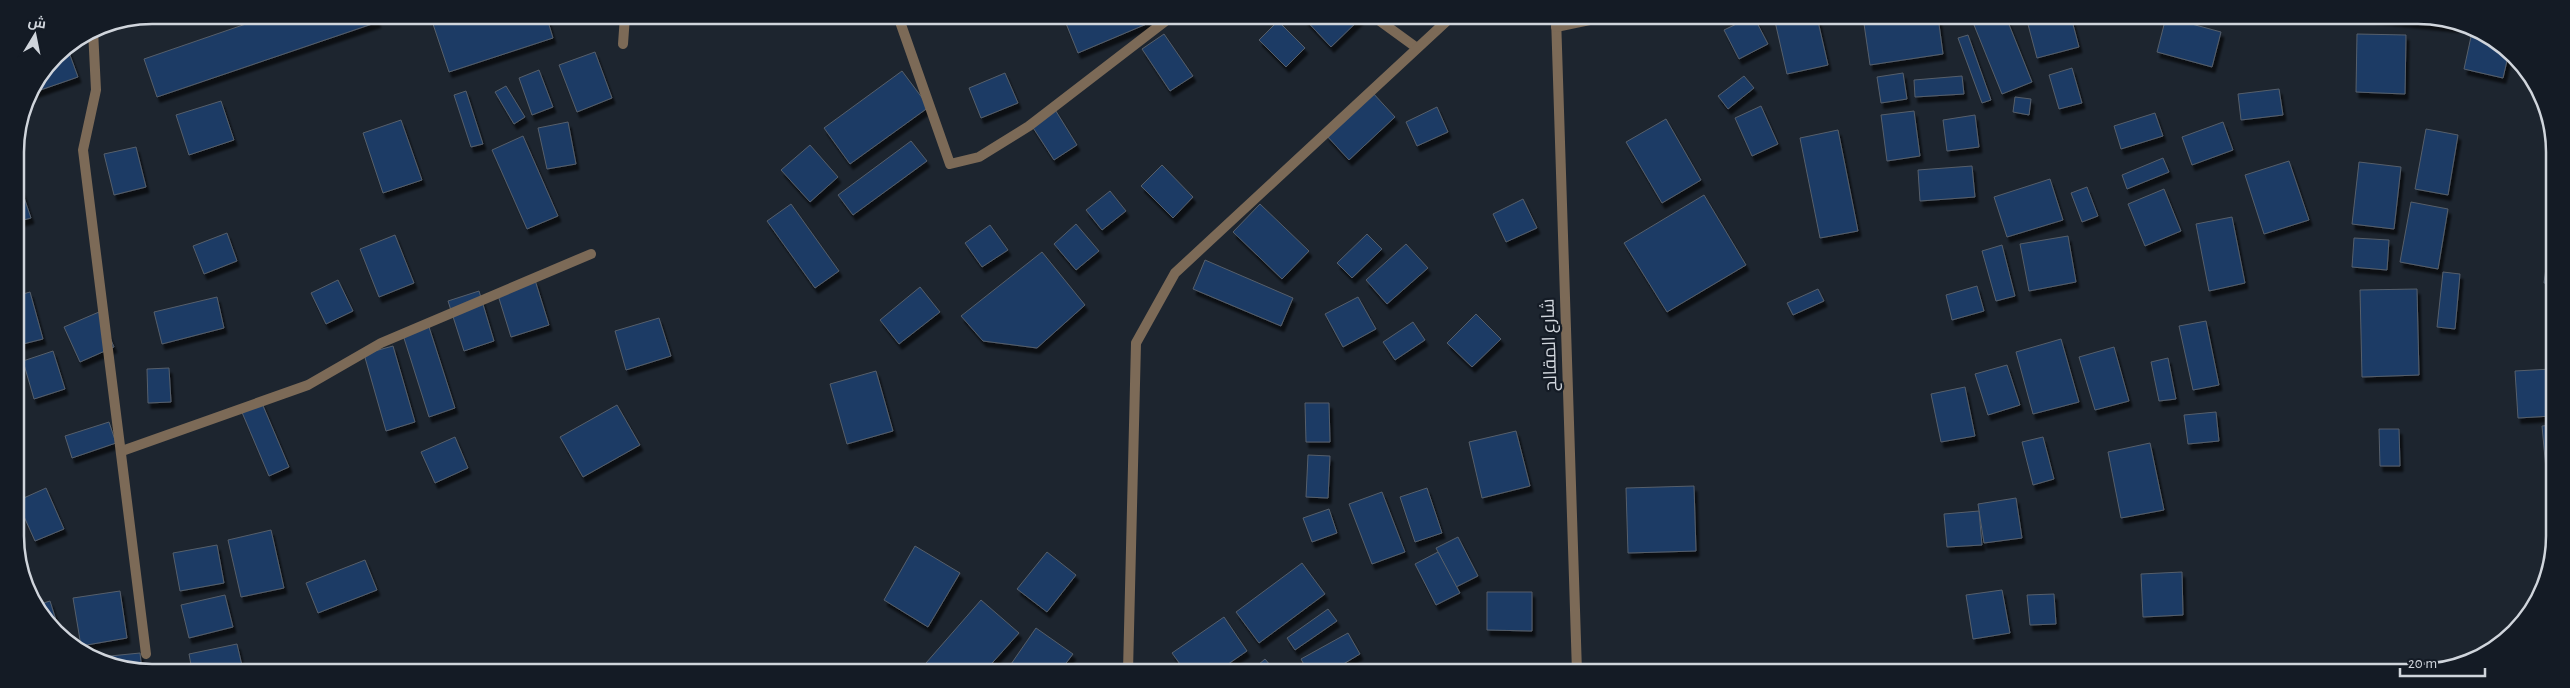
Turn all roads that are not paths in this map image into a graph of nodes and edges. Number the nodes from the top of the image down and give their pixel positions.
1 (624, 24) edge
2 (901, 24) edge
3 (1162, 24) edge
4 (1384, 24) edge
5 (1442, 24) edge
6 (1556, 24) edge
7 (93, 38) edge
8 (623, 44) dead end
9 (1417, 48) junction
10 (590, 254) dead end
11 (122, 451) junction
12 (146, 654) dead end
13 (1128, 664) edge
14 (1577, 664) edge

1 - 8 street
2 - 3 street
4 - 9 street
5 - 9 street
6 - 14 street, شارع المقالح
7 - 11 street
9 - 13 street
10 - 11 street
11 - 12 street

